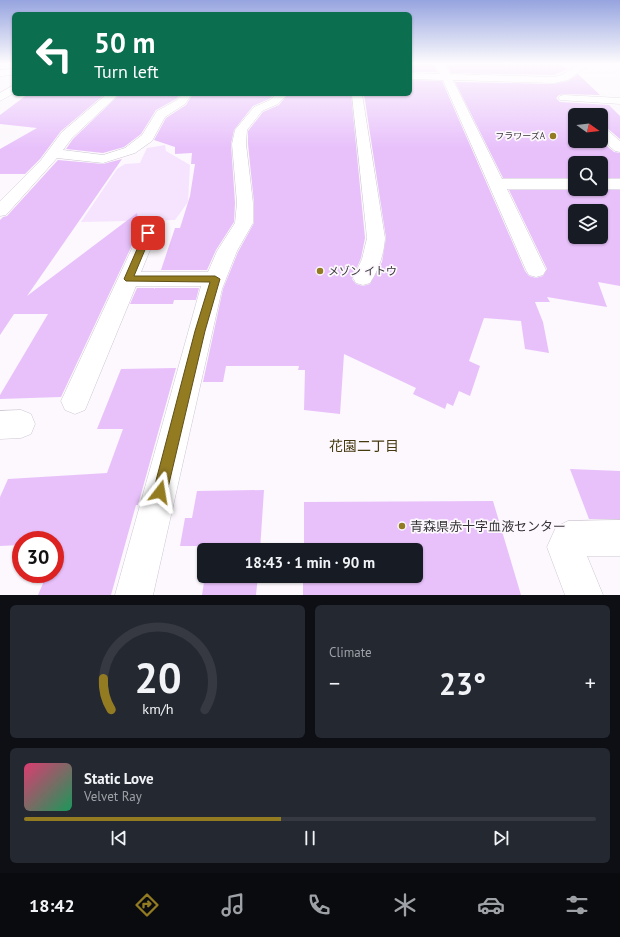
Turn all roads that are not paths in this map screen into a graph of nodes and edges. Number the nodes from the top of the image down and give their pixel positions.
1 (9, 92) edge
2 (454, 92) edge
3 (558, 92) edge
4 (112, 96) edge
5 (186, 96) edge
6 (357, 96) edge
7 (0, 98) edge
8 (564, 98) junction
9 (272, 100) edge
10 (620, 101) edge
11 (620, 112) edge
12 (608, 138) edge
13 (620, 148) edge
14 (55, 153) junction
15 (496, 184) junction
16 (568, 184) edge
17 (608, 184) edge
18 (620, 184) edge
19 (0, 211) edge
20 (148, 233) dead end
21 (536, 270) dead end
22 (363, 278) dead end
23 (129, 279) junction
24 (215, 279) junction
25 (75, 401) dead end
26 (620, 538) edge
27 (134, 595) edge
28 (584, 595) edge

1 - 7 street
2 - 15 street
3 - 8 street
4 - 14 street
5 - 14 street
6 - 22 street
8 - 10 street
8 - 11 street
9 - 24 street
12 - 13 street
14 - 19 street
15 - 16 street
15 - 21 street
17 - 18 street
20 - 23 street
23 - 24 street
23 - 25 street
24 - 27 street
26 - 28 street

